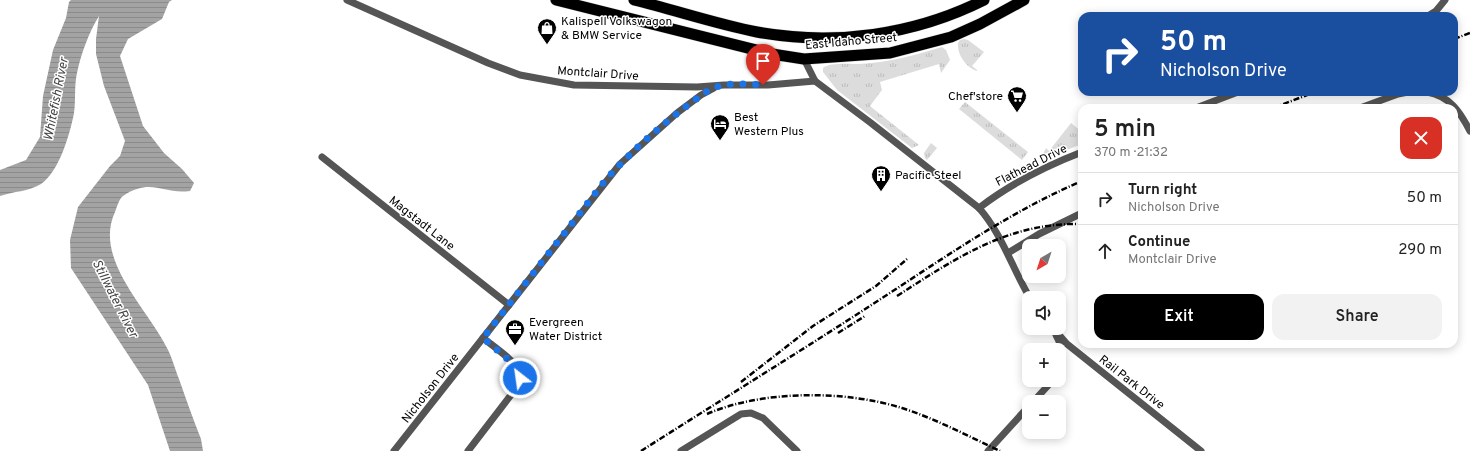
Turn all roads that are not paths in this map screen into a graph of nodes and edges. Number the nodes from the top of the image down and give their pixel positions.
1 (347, 0) edge
2 (556, 0) edge
3 (634, 0) edge
4 (984, 0) edge
5 (1024, 0) edge
6 (1445, 0) edge
7 (1434, 12) edge
8 (804, 59) junction
9 (815, 81) junction
10 (724, 85) junction
11 (1228, 96) edge
12 (1393, 96) edge
13 (1440, 96) edge
14 (1206, 104) edge
15 (1371, 104) edge
16 (1452, 104) edge
17 (1458, 111) edge
18 (1470, 131) edge
19 (1078, 154) edge
20 (322, 157) dead end
21 (979, 208) junction
22 (1078, 215) edge
23 (1008, 253) junction
24 (1026, 291) edge
25 (509, 305) junction
26 (1059, 335) edge
27 (483, 338) junction
28 (1047, 387) edge
29 (1039, 395) edge
30 (1022, 414) edge
31 (394, 451) edge
32 (468, 451) edge
33 (681, 451) edge
34 (797, 451) edge
35 (988, 451) edge
36 (1201, 451) edge

1 - 10 street, Montclair Drive
2 - 8 highway, East Idaho Street
3 - 4 highway, East Idaho Street
5 - 8 highway, East Idaho Street
6 - 7 street
8 - 9 street
9 - 10 street, Montclair Drive
9 - 21 street
10 - 25 street, Nicholson Drive
11 - 14 street
12 - 15 street
13 - 16 street
17 - 18 street
19 - 21 street, Flathead Drive
20 - 25 street, Magstadt Lane
21 - 23 street
22 - 23 street
23 - 24 street
25 - 27 street, Nicholson Drive
26 - 36 street, Rail Park Drive
27 - 31 street, Nicholson Drive
27 - 32 street
28 - 29 street
30 - 35 street
33 - 34 street

